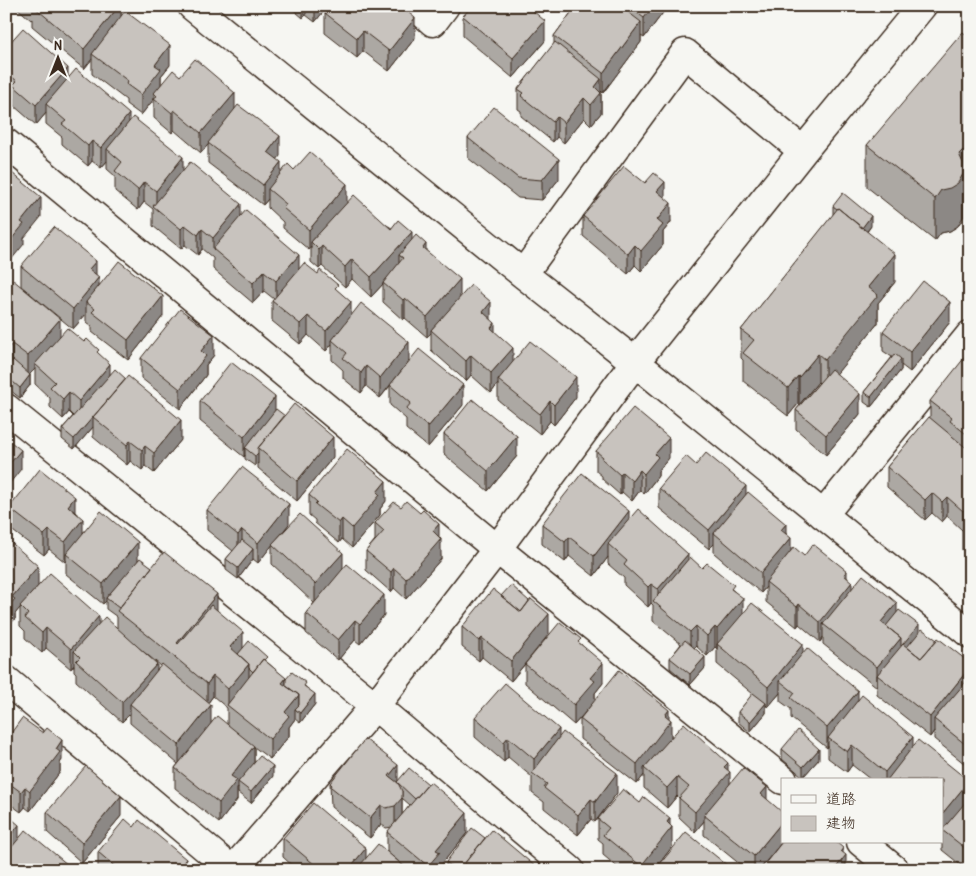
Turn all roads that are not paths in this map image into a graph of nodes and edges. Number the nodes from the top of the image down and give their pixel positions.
1 (415, 6) edge
2 (445, 6) edge
3 (922, 6) edge
4 (196, 7) edge
5 (6, 143) edge
6 (804, 151) junction
7 (523, 274) junction
8 (970, 335) edge
9 (635, 362) junction
10 (6, 408) edge
11 (823, 515) junction
12 (497, 550) junction
13 (970, 634) edge
14 (6, 680) edge
15 (375, 706) junction
16 (781, 778) edge
17 (863, 844) edge
18 (232, 870) edge
19 (570, 870) edge
20 (895, 870) edge

1 - 2 street
3 - 6 street
4 - 7 street
5 - 12 street
6 - 7 street
6 - 9 street
7 - 9 street
8 - 11 street
9 - 11 street
9 - 12 street
10 - 15 street
11 - 13 street
12 - 15 street
12 - 16 street
14 - 18 street
15 - 18 street
15 - 19 street
17 - 20 street

